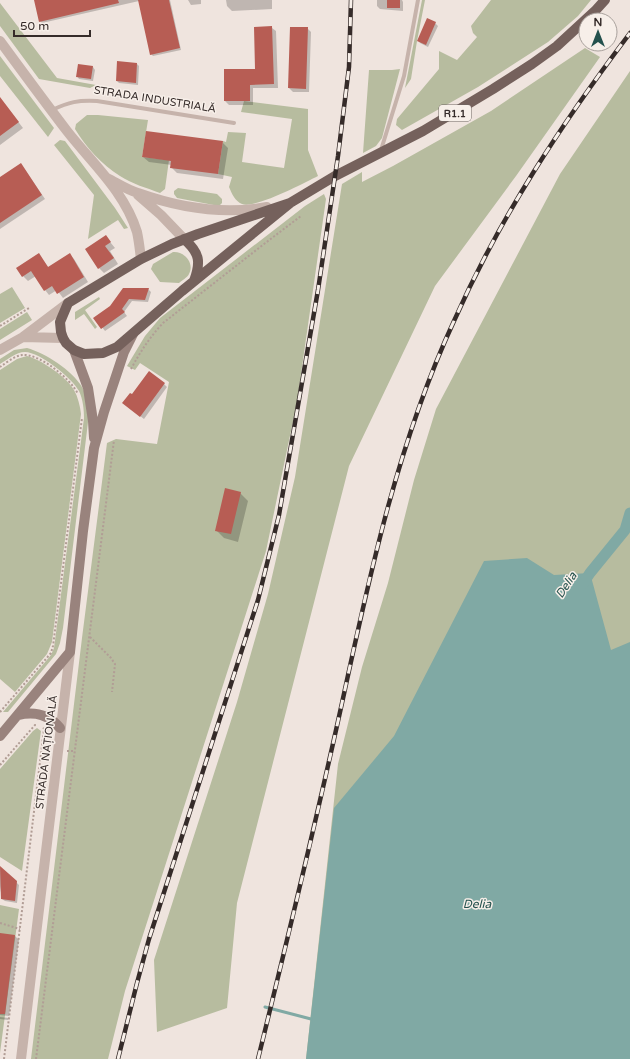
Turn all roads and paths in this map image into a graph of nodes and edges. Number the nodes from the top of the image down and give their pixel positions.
1 (418, 0) edge
2 (605, 0) edge
3 (0, 41) edge
4 (51, 110) junction
5 (234, 123) dead end
6 (381, 153) junction
7 (106, 177) junction
8 (136, 193) junction
9 (290, 203) junction
10 (301, 216) dead end
11 (184, 239) junction
12 (141, 259) junction
13 (194, 281) junction
14 (68, 303) junction
15 (29, 308) dead end
16 (0, 326) edge
17 (134, 330) junction
18 (23, 337) junction
19 (63, 338) junction
20 (0, 350) edge
21 (74, 350) junction
22 (0, 367) edge
23 (131, 369) dead end
24 (80, 398) dead end
25 (82, 416) dead end
26 (114, 440) dead end
27 (94, 448) junction
28 (89, 636) junction
29 (70, 652) junction
30 (112, 692) dead end
31 (0, 712) edge
32 (18, 715) junction
33 (60, 728) junction
34 (0, 736) edge
35 (0, 765) edge
36 (0, 923) edge
37 (20, 929) junction
38 (4, 1059) edge
39 (20, 1059) edge
40 (36, 1059) edge

1 - 6 lane
2 - 6 main road, STRADA NAȚIONALĂ / R1.1
3 - 4 street
4 - 5 lane, STRADA INDUSTRIALĂ
4 - 7 street
6 - 9 main road, STRADA NAȚIONALĂ / R1.1
7 - 8 street
7 - 12 street
8 - 9 street
8 - 11 street
9 - 11 main road, STRADA NAȚIONALĂ
9 - 13 main road, STRADA NAȚIONALĂ
10 - 23 path
11 - 12 main road, STRADA NAȚIONALĂ
11 - 13 main road
12 - 14 main road, STRADA NAȚIONALĂ
13 - 17 main road, STRADA NAȚIONALĂ
14 - 18 street
14 - 19 main road
15 - 16 path
17 - 21 main road, STRADA NAȚIONALĂ
17 - 27 main road, STRADA NAȚIONALĂ
18 - 19 street
18 - 20 street
19 - 21 main road, STRADA NAȚIONALĂ
21 - 27 main road, STRADA NAȚIONALĂ
22 - 24 path
25 - 31 path
26 - 28 path
27 - 29 main road, STRADA NAȚIONALĂ
28 - 30 path
28 - 40 path
29 - 32 main road
29 - 33 street, STRADA NAȚIONALĂ
32 - 33 main road
32 - 34 main road
33 - 39 street, STRADA NAȚIONALĂ
35 - 37 path
36 - 37 path
37 - 38 path

